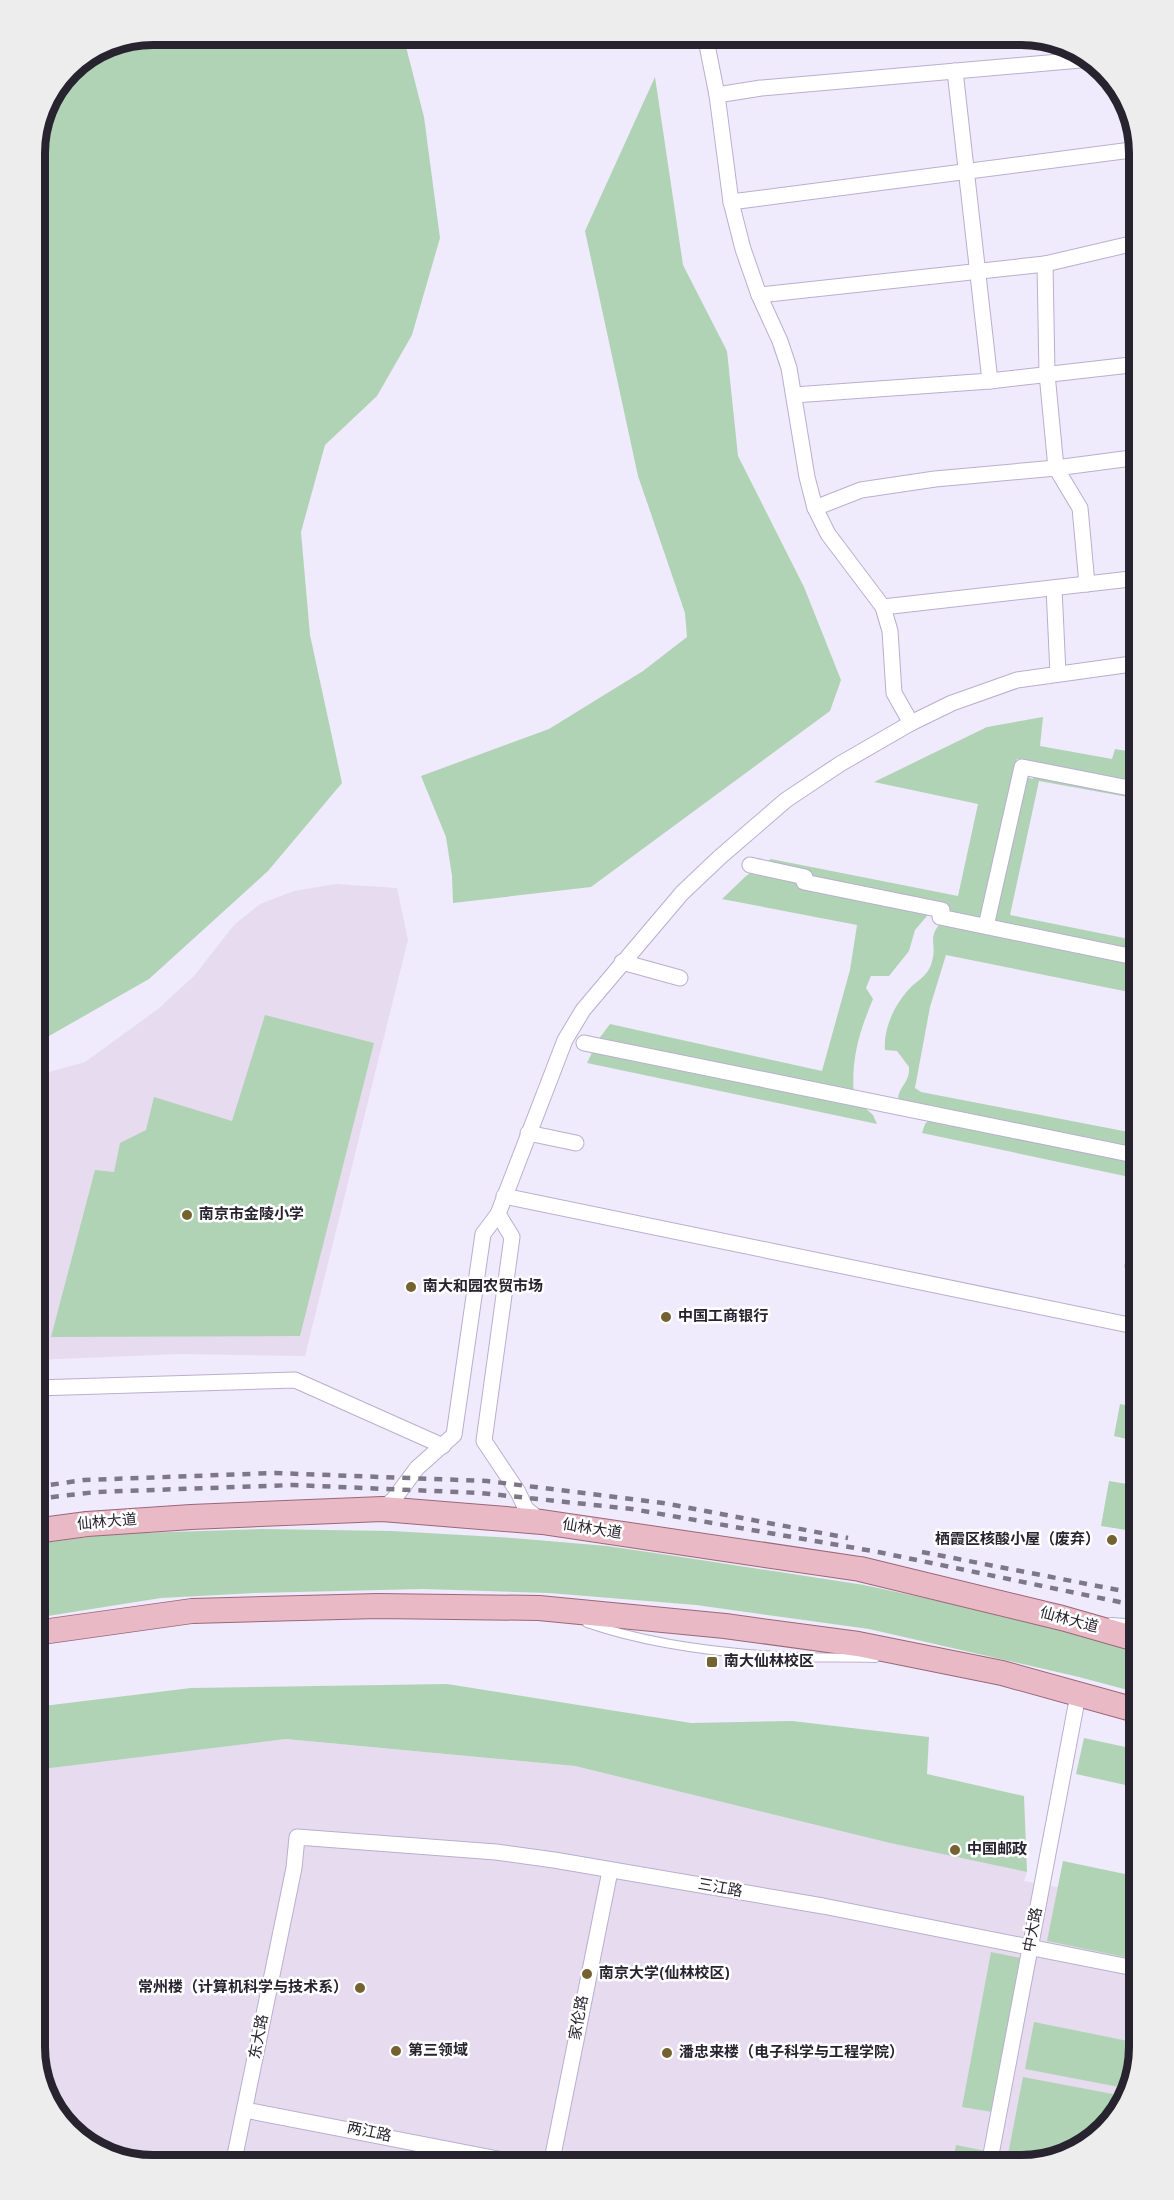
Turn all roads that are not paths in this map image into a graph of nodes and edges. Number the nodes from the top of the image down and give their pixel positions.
1 (707, 45) edge
2 (1076, 60) edge
3 (954, 71) junction
4 (717, 95) junction
5 (1129, 150) edge
6 (966, 172) junction
7 (731, 202) junction
8 (1129, 245) edge
9 (1045, 264) junction
10 (978, 272) junction
11 (759, 295) junction
12 (1129, 365) edge
13 (1047, 374) junction
14 (990, 381) junction
15 (794, 395) junction
16 (1129, 458) edge
17 (1056, 468) junction
18 (815, 507) junction
19 (1129, 579) edge
20 (1087, 584) junction
21 (1054, 588) junction
22 (883, 608) junction
23 (1129, 664) edge
24 (1058, 674) junction
25 (911, 723) junction
26 (1129, 788) edge
27 (750, 865) dead end
28 (986, 926) junction
29 (1129, 956) edge
30 (622, 962) junction
31 (680, 978) dead end
32 (584, 1042) dead end
33 (528, 1133) junction
34 (576, 1143) dead end
35 (1129, 1154) edge
36 (504, 1196) junction
37 (498, 1214) junction
38 (1129, 1325) edge
39 (45, 1388) edge
40 (443, 1446) junction
41 (382, 1509) junction
42 (542, 1522) junction
43 (45, 1530) edge
44 (1062, 1618) junction
45 (1129, 1623) edge
46 (45, 1631) edge
47 (1129, 1637) edge
48 (1078, 1695) junction
49 (1129, 1709) edge
50 (297, 1837) joint
51 (610, 1871) junction
52 (1030, 1948) junction
53 (1129, 1967) edge
54 (245, 2110) junction
55 (235, 2155) edge
56 (477, 2155) edge
57 (553, 2155) edge
58 (991, 2155) edge

1 - 4 street
2 - 3 street
3 - 4 street
3 - 6 street
4 - 7 street
5 - 6 street
6 - 7 street
6 - 10 street
7 - 11 street
8 - 9 street
9 - 10 street
9 - 13 street
10 - 11 street
10 - 14 street
11 - 15 street
12 - 13 street
13 - 14 street
13 - 17 street
14 - 15 street
15 - 18 street
16 - 17 street
17 - 18 street
17 - 20 street
18 - 22 street
19 - 20 street
20 - 21 street
21 - 22 street
21 - 24 street
22 - 25 street
23 - 24 street
24 - 25 street
25 - 30 street
26 - 28 street
27 - 28 street
28 - 29 street
30 - 31 street
30 - 33 street
32 - 35 street
33 - 34 street
33 - 36 street
36 - 37 street
36 - 38 street
37 - 40 street
37 - 42 street
39 - 40 street
40 - 41 street
41 - 42 main road, 仙林大道
41 - 43 main road, 仙林大道
42 - 44 main road, 仙林大道
44 - 45 lane
44 - 47 main road, 仙林大道
46 - 48 main road
48 - 49 main road
48 - 52 street, 中大路
50 - 51 street, 三江路
50 - 54 street, 东大路
51 - 52 street, 三江路
51 - 57 street, 家伦路
52 - 53 street, 三江路
52 - 58 street, 中大路
54 - 55 street, 东大路
54 - 56 street, 两江路

